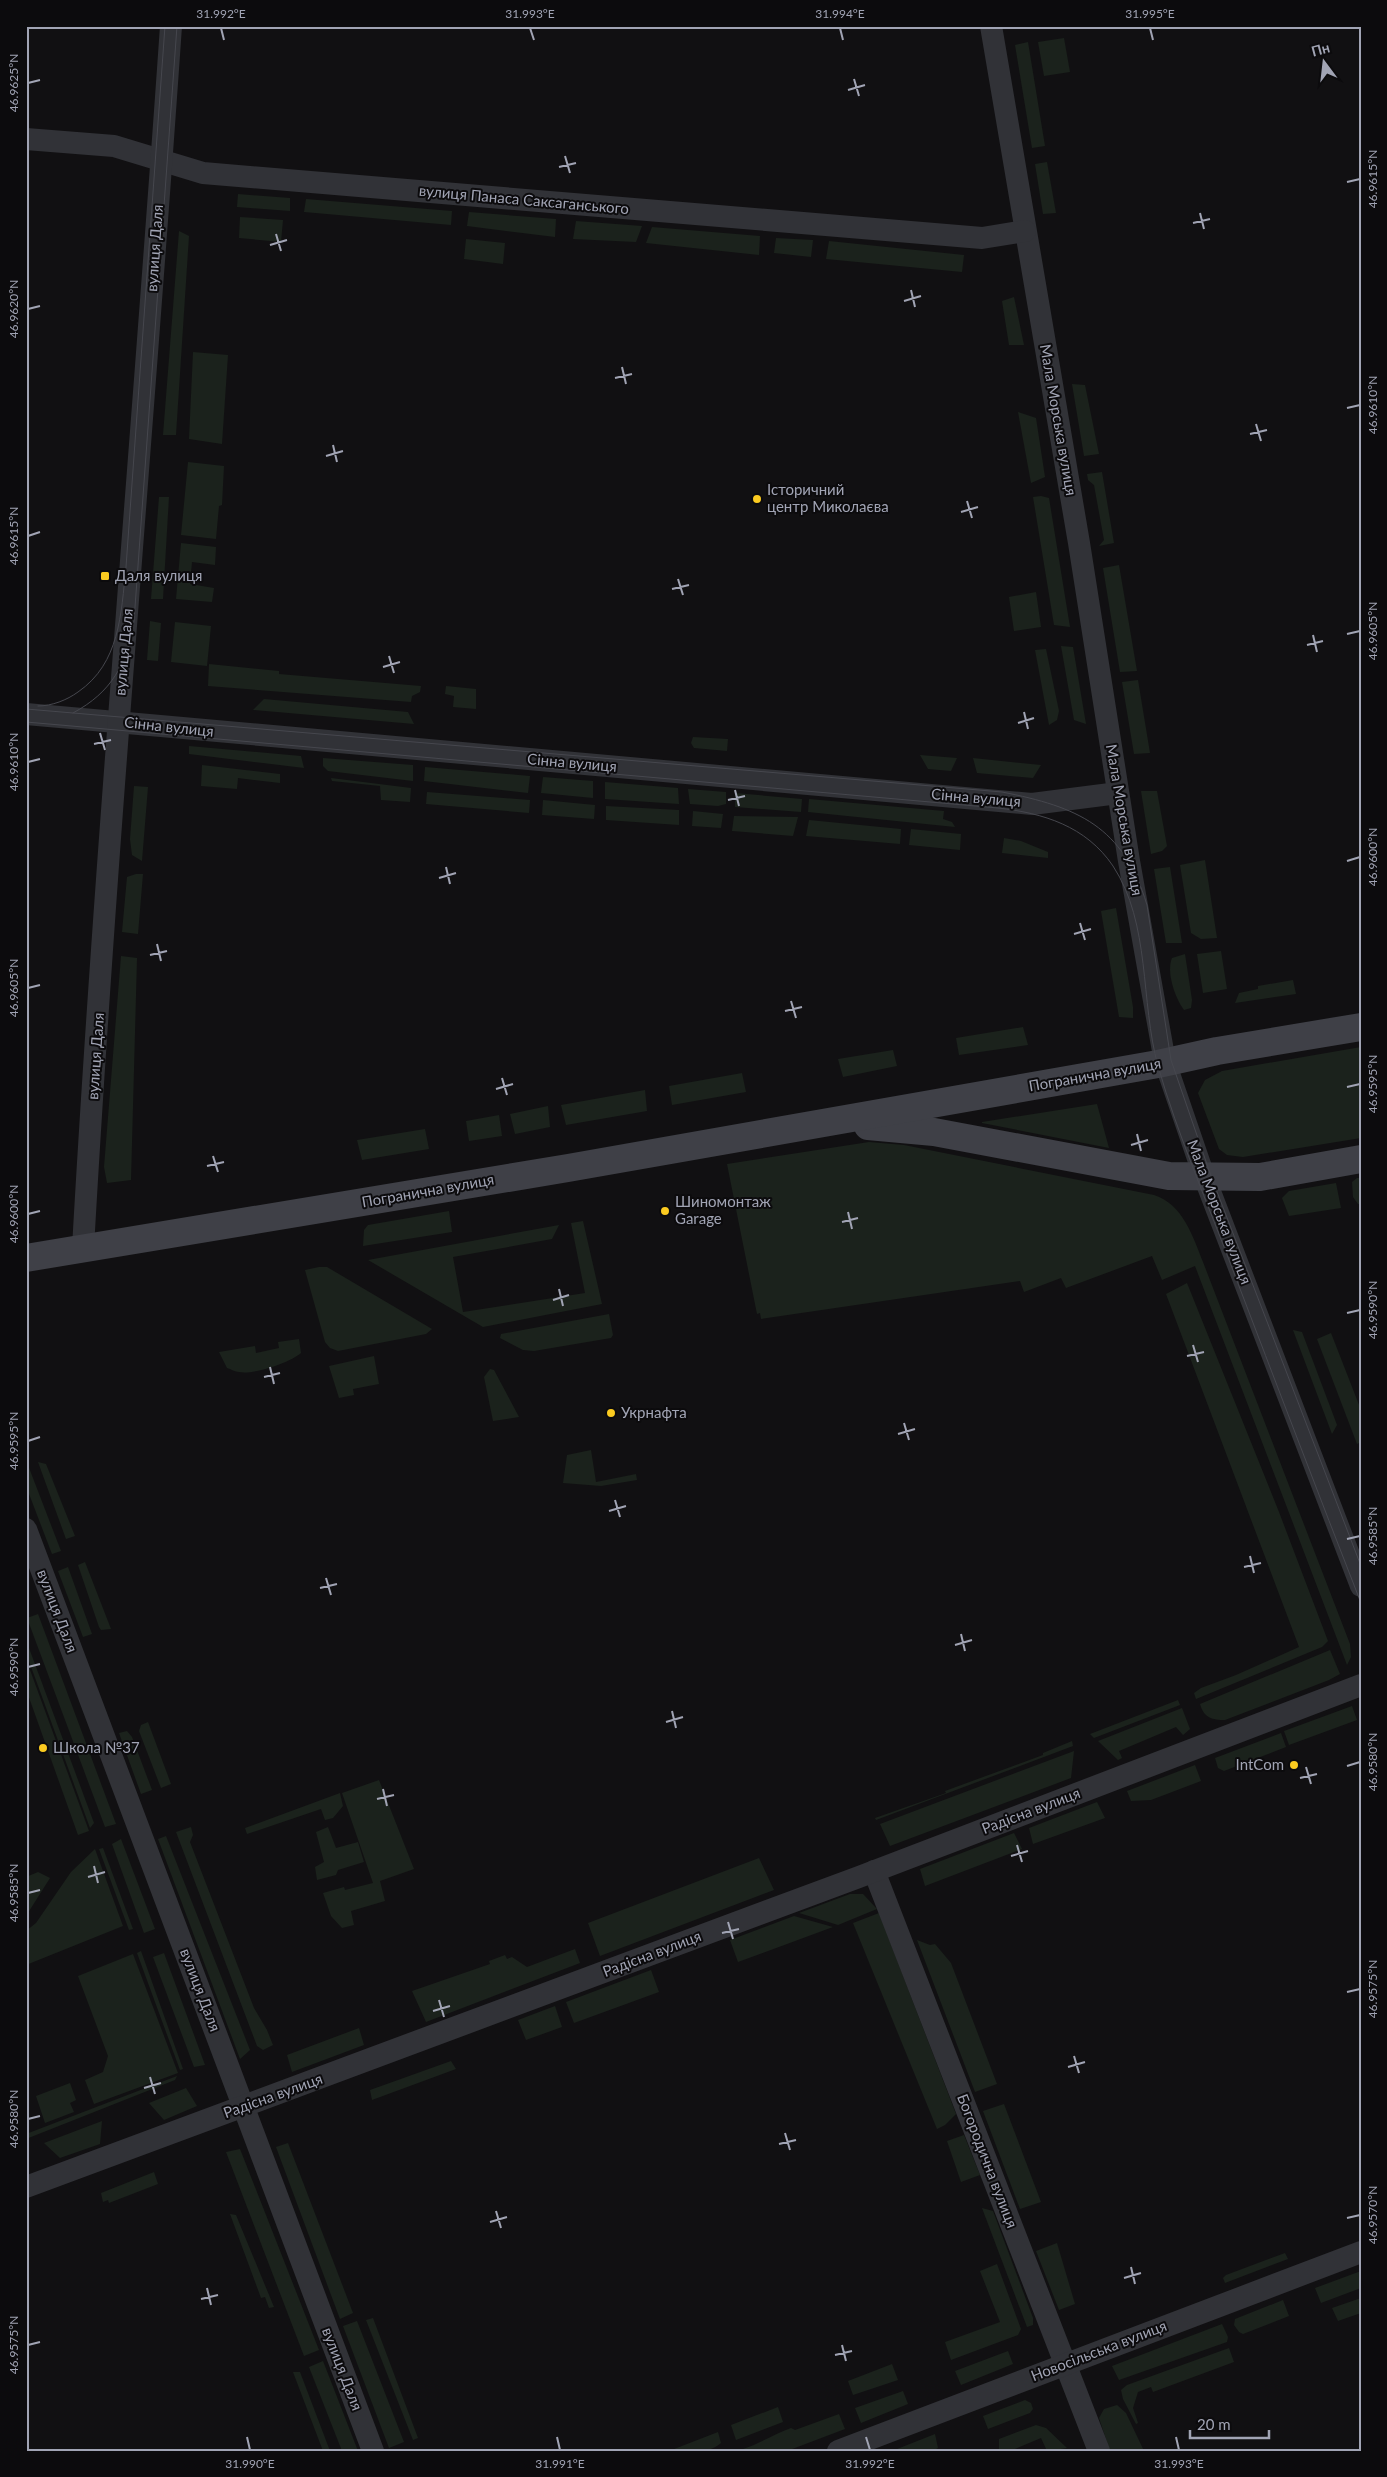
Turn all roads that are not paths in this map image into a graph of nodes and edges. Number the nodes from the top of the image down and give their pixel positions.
1 (170, 26) edge
2 (991, 26) edge
3 (26, 139) edge
4 (162, 161) junction
5 (1025, 231) junction
6 (26, 714) edge
7 (119, 722) junction
8 (1118, 793) junction
9 (1361, 1027) edge
10 (1165, 1062) junction
11 (830, 1123) junction
12 (1361, 1159) edge
13 (1204, 1176) junction
14 (84, 1248) junction
15 (26, 1258) edge
16 (26, 1529) edge
17 (1361, 1586) edge
18 (1361, 1685) edge
19 (874, 1871) junction
20 (244, 2107) junction
21 (26, 2187) edge
22 (1361, 2252) edge
23 (1066, 2363) junction
24 (373, 2451) edge
25 (838, 2451) edge
26 (1099, 2451) edge

1 - 4 street, вулиця Даля
2 - 5 street, Мала Морська вулиця
3 - 4 street, вулиця Панаса Саксаганського
4 - 5 street, вулиця Панаса Саксаганського
4 - 7 street, вулиця Даля
5 - 8 street, Мала Морська вулиця
6 - 7 street, Сінна вулиця
7 - 8 street, Сінна вулиця
7 - 14 street, вулиця Даля
8 - 10 street, Мала Морська вулиця
9 - 10 main road, Погранична вулиця
10 - 11 main road, Погранична вулиця
10 - 13 street, Мала Морська вулиця
11 - 13 main road, Погранична вулиця
11 - 14 main road, Погранична вулиця
12 - 13 main road, Погранична вулиця
13 - 17 street, Мала Морська вулиця
14 - 15 main road, Погранична вулиця
16 - 20 street, вулиця Даля
18 - 19 street, Радісна вулиця
19 - 20 street, Радісна вулиця
19 - 23 street, Богородична вулиця
20 - 21 street, Радісна вулиця
20 - 24 street, вулиця Даля
22 - 23 street, Новосільська вулиця
23 - 25 street, Новосільська вулиця
23 - 26 street, Богородична вулиця

